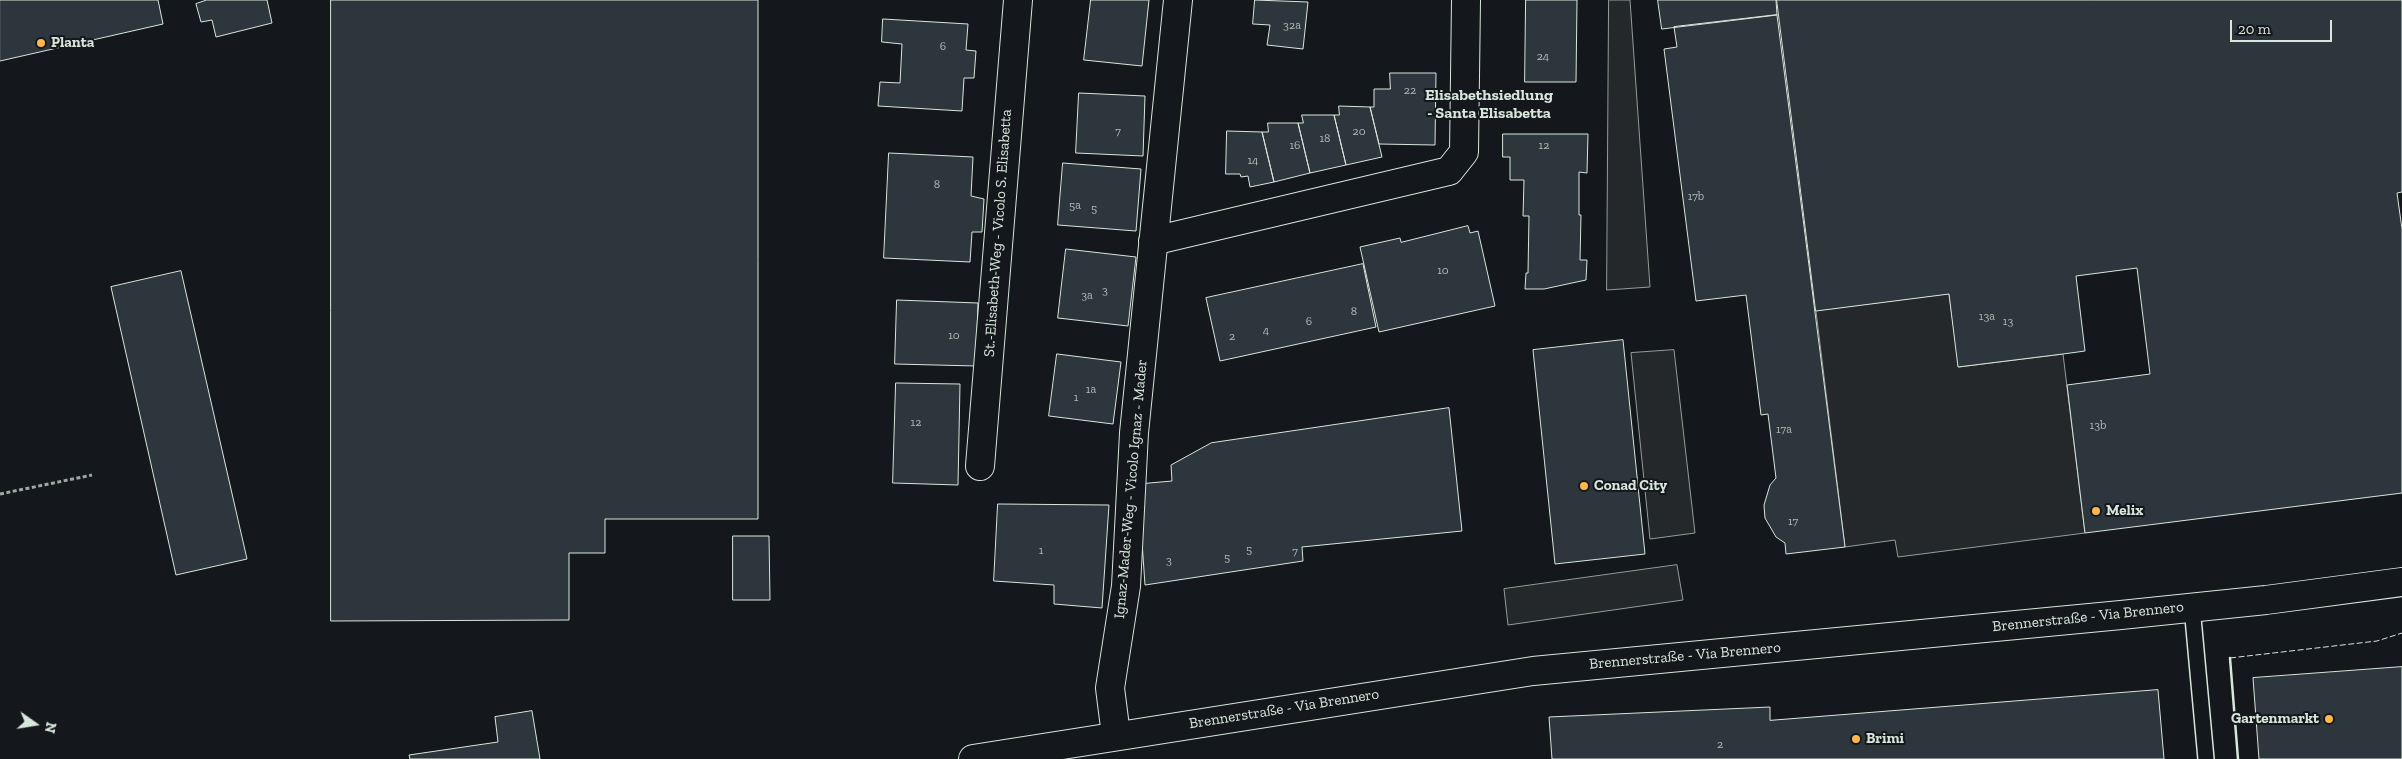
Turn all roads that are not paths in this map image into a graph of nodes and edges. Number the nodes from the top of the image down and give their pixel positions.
1 (1018, 0) edge
2 (1178, 0) edge
3 (1466, 0) edge
4 (1153, 241) junction
5 (980, 466) dead end
6 (2402, 582) edge
7 (2192, 607) junction
8 (1116, 735) junction
9 (972, 759) edge
10 (2206, 759) edge

1 - 5 street, St.-Elisabeth-Weg - Vicolo S. Elisabetta
2 - 4 street, Ignaz-Mader-Weg - Vicolo Ignaz - Mader
3 - 4 street
4 - 8 street, Ignaz-Mader-Weg - Vicolo Ignaz - Mader
6 - 7 street, Brennerstraße - Via Brennero
7 - 8 street, Brennerstraße - Via Brennero
7 - 10 lane
8 - 9 street, Brennerstraße - Via Brennero

